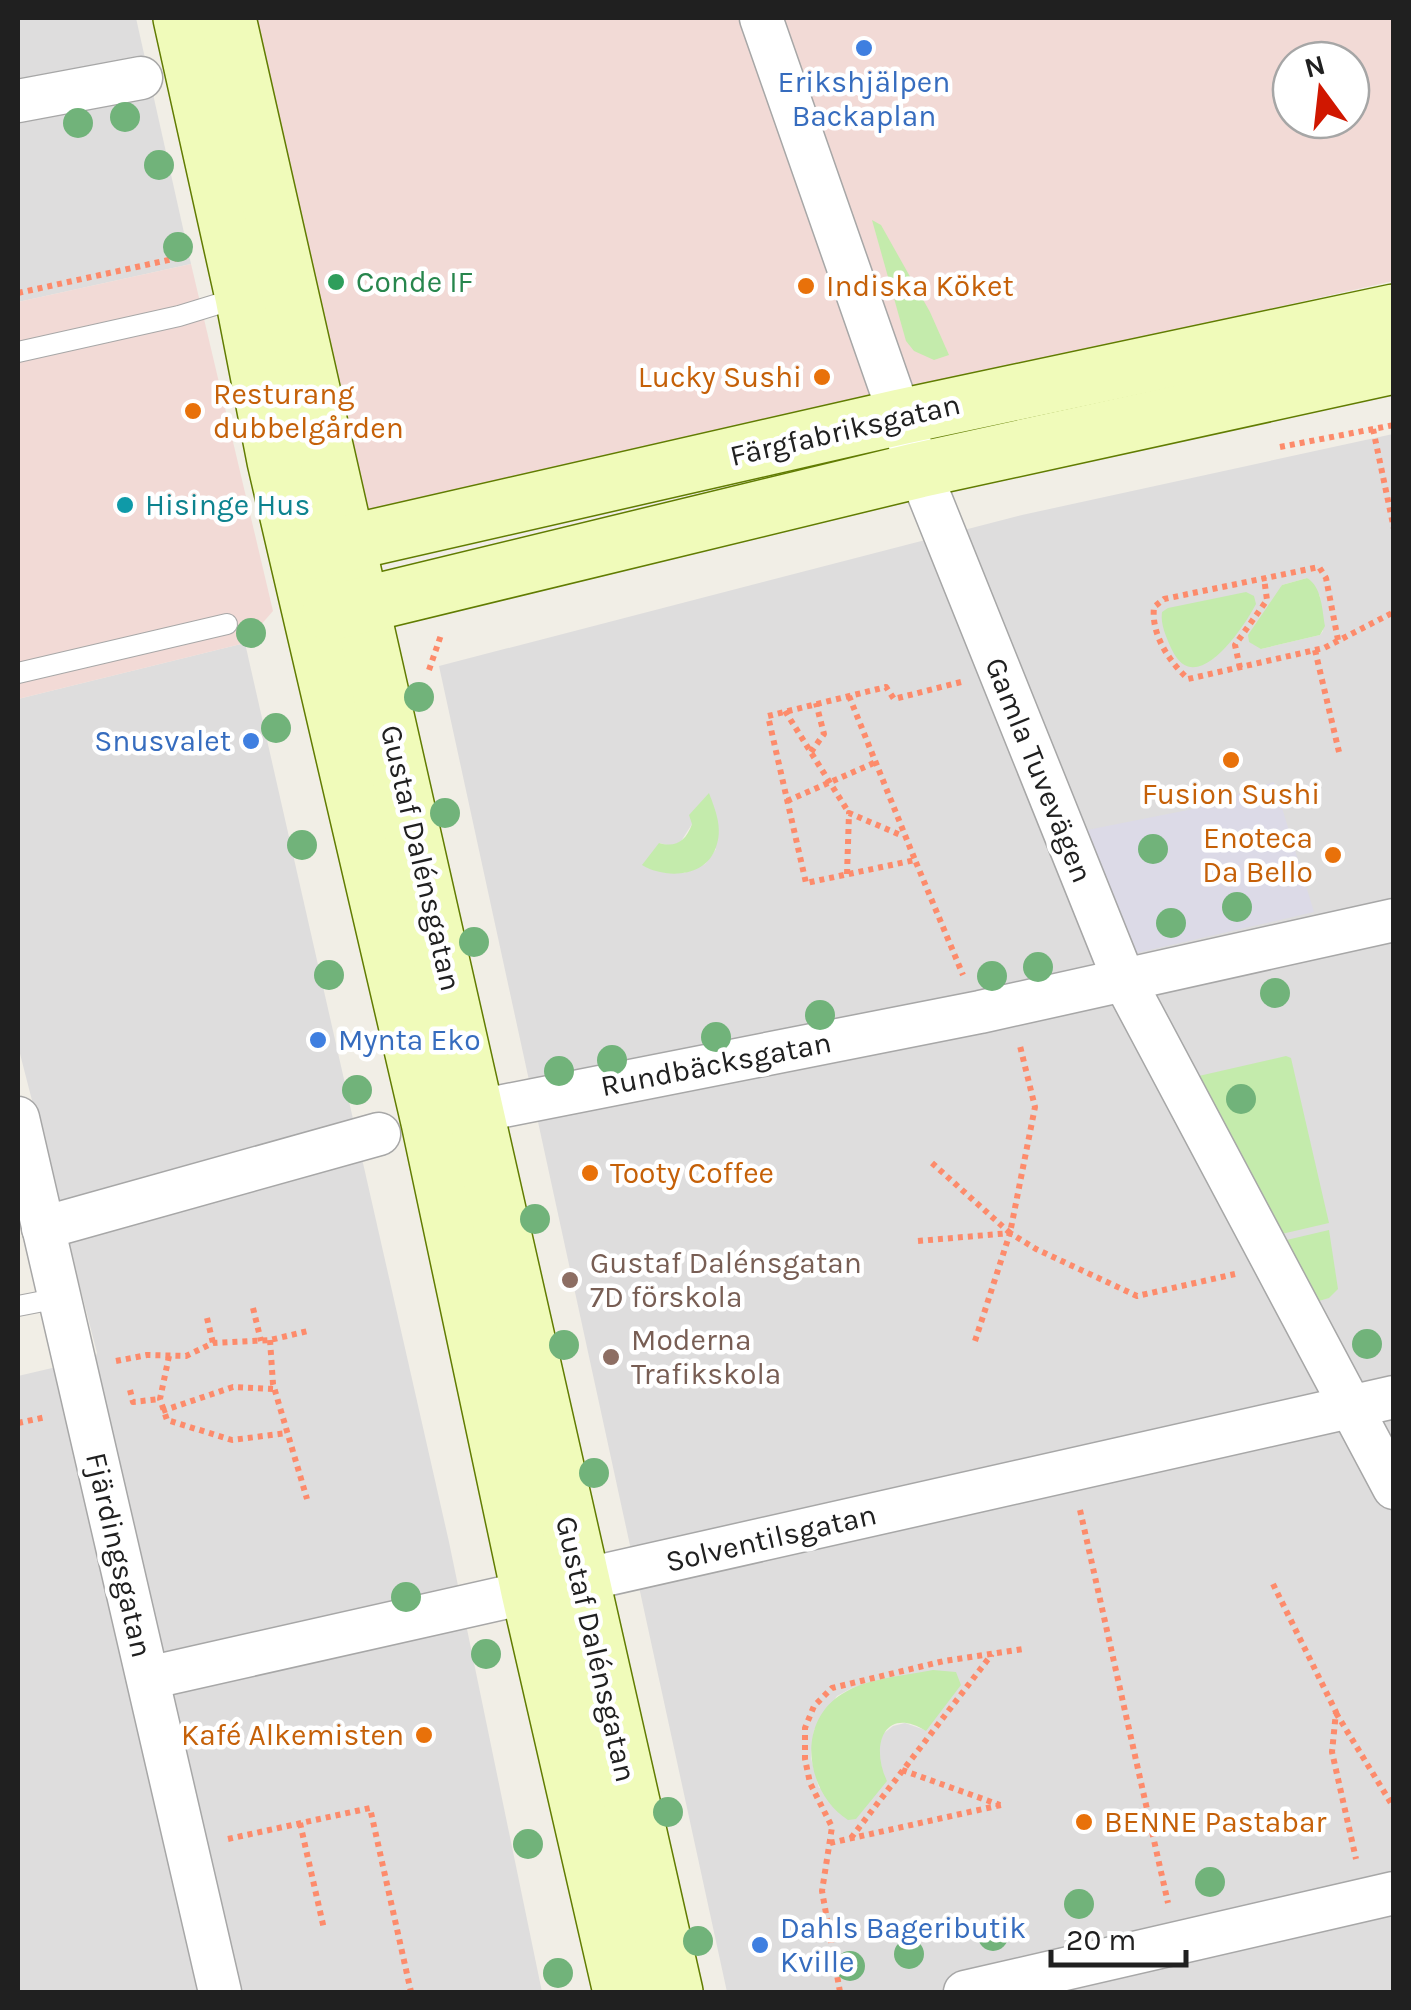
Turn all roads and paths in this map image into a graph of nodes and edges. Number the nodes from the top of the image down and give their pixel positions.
1 (181, 18) edge
2 (228, 18) edge
3 (761, 18) edge
4 (141, 78) dead end
5 (18, 101) edge
6 (186, 256) dead end
7 (18, 293) edge
8 (244, 297) junction
9 (1394, 312) edge
10 (18, 352) edge
11 (1394, 366) edge
12 (900, 417) junction
13 (1373, 429) dead end
14 (919, 470) junction
15 (1394, 529) edge
16 (323, 549) junction
17 (1264, 578) junction
18 (338, 611) junction
19 (1394, 612) edge
20 (227, 624) dead end
21 (1338, 640) junction
22 (1315, 650) junction
23 (1240, 668) junction
24 (1000, 672) junction
25 (18, 673) edge
26 (849, 696) junction
27 (816, 704) junction
28 (785, 711) junction
29 (811, 752) junction
30 (1338, 752) dead end
31 (876, 762) junction
32 (830, 781) junction
33 (786, 801) junction
34 (850, 814) junction
35 (906, 836) junction
36 (915, 860) junction
37 (847, 874) junction
38 (1394, 920) edge
39 (1124, 980) junction
40 (995, 1009) junction
41 (18, 1118) edge
42 (429, 1122) junction
43 (932, 1163) dead end
44 (30, 1232) edge
45 (1010, 1234) junction
46 (918, 1241) dead end
47 (1275, 1266) junction
48 (59, 1298) junction
49 (18, 1306) edge
50 (252, 1308) dead end
51 (207, 1318) dead end
52 (308, 1331) dead end
53 (265, 1341) junction
54 (974, 1341) dead end
55 (213, 1343) junction
56 (169, 1356) junction
57 (122, 1360) junction
58 (76, 1370) junction
59 (275, 1389) junction
60 (1394, 1397) edge
61 (160, 1399) junction
62 (1351, 1407) junction
63 (162, 1411) junction
64 (288, 1432) junction
65 (1070, 1470) junction
66 (1394, 1488) edge
67 (308, 1500) dead end
68 (1272, 1584) dead end
69 (555, 1587) junction
70 (1023, 1649) dead end
71 (992, 1654) junction
72 (148, 1678) junction
73 (1336, 1712) junction
74 (902, 1770) junction
75 (1394, 1808) edge
76 (300, 1823) junction
77 (851, 1838) junction
78 (226, 1839) dead end
79 (830, 1842) junction
80 (1379, 1896) edge
81 (324, 1928) dead end
82 (1177, 1943) junction
83 (220, 1992) edge
84 (410, 1992) edge
85 (621, 1992) edge
86 (675, 1992) edge
87 (840, 1992) edge
88 (965, 1992) edge

1 - 8 street, Gustaf Dalénsgatan
2 - 16 street, Gustaf Dalénsgatan
3 - 12 street, Gamla Tuvevägen
4 - 5 street
6 - 7 path
8 - 10 lane
8 - 16 street, Gustaf Dalénsgatan
9 - 12 street, Färgfabriksgatan
11 - 14 street, Färgfabriksgatan
12 - 14 street, Gamla Tuvevägen
12 - 16 street, Färgfabriksgatan
13 - 15 path
14 - 18 street, Färgfabriksgatan
14 - 24 street, Gamla Tuvevägen
16 - 18 street, Gustaf Dalénsgatan
17 - 21 path
17 - 23 path
17 - 23 path
18 - 42 street, Gustaf Dalénsgatan
19 - 21 path
20 - 25 lane
21 - 22 path
22 - 23 path
22 - 30 path
24 - 26 path
24 - 39 street, Gamla Tuvevägen
26 - 27 path
26 - 31 path
27 - 28 path
27 - 29 path
28 - 29 path
28 - 33 path
29 - 32 path
31 - 32 path
31 - 35 path
32 - 33 path
32 - 34 path
33 - 37 path
34 - 35 path
34 - 37 path
35 - 36 path
36 - 37 path
36 - 40 path
38 - 39 street, Rundbäcksgatan
39 - 40 street, Rundbäcksgatan
39 - 47 street, Gamla Tuvevägen
40 - 42 street, Rundbäcksgatan
40 - 45 path
41 - 44 street, Fjärdingsgatan
42 - 44 street, Rundbäcksgatan
42 - 69 street, Gustaf Dalénsgatan
43 - 45 path
44 - 48 street, Fjärdingsgatan
45 - 46 path
45 - 47 path
45 - 54 path
47 - 62 street, Gamla Tuvevägen
48 - 49 lane
48 - 58 street, Fjärdingsgatan
50 - 53 path
51 - 55 path
52 - 53 path
53 - 55 path
53 - 59 path
55 - 56 path
56 - 57 path
56 - 61 path
57 - 58 path
57 - 61 path
58 - 72 street, Fjärdingsgatan
59 - 63 path
59 - 64 path
60 - 62 street, Solventilsgatan
61 - 63 path
62 - 65 street, Solventilsgatan
62 - 66 street, Gamla Tuvevägen
63 - 64 path
64 - 67 path
65 - 69 street, Solventilsgatan
65 - 82 path
68 - 73 path
69 - 72 street, Solventilsgatan
69 - 85 street, Gustaf Dalénsgatan
69 - 86 street, Gustaf Dalénsgatan
70 - 71 path
71 - 74 path
71 - 79 path
72 - 83 street, Fjärdingsgatan
73 - 75 path
73 - 80 path
74 - 77 path
74 - 77 path
76 - 78 path
76 - 81 path
76 - 84 path
77 - 79 path
79 - 87 path
80 - 82 street
82 - 88 street

